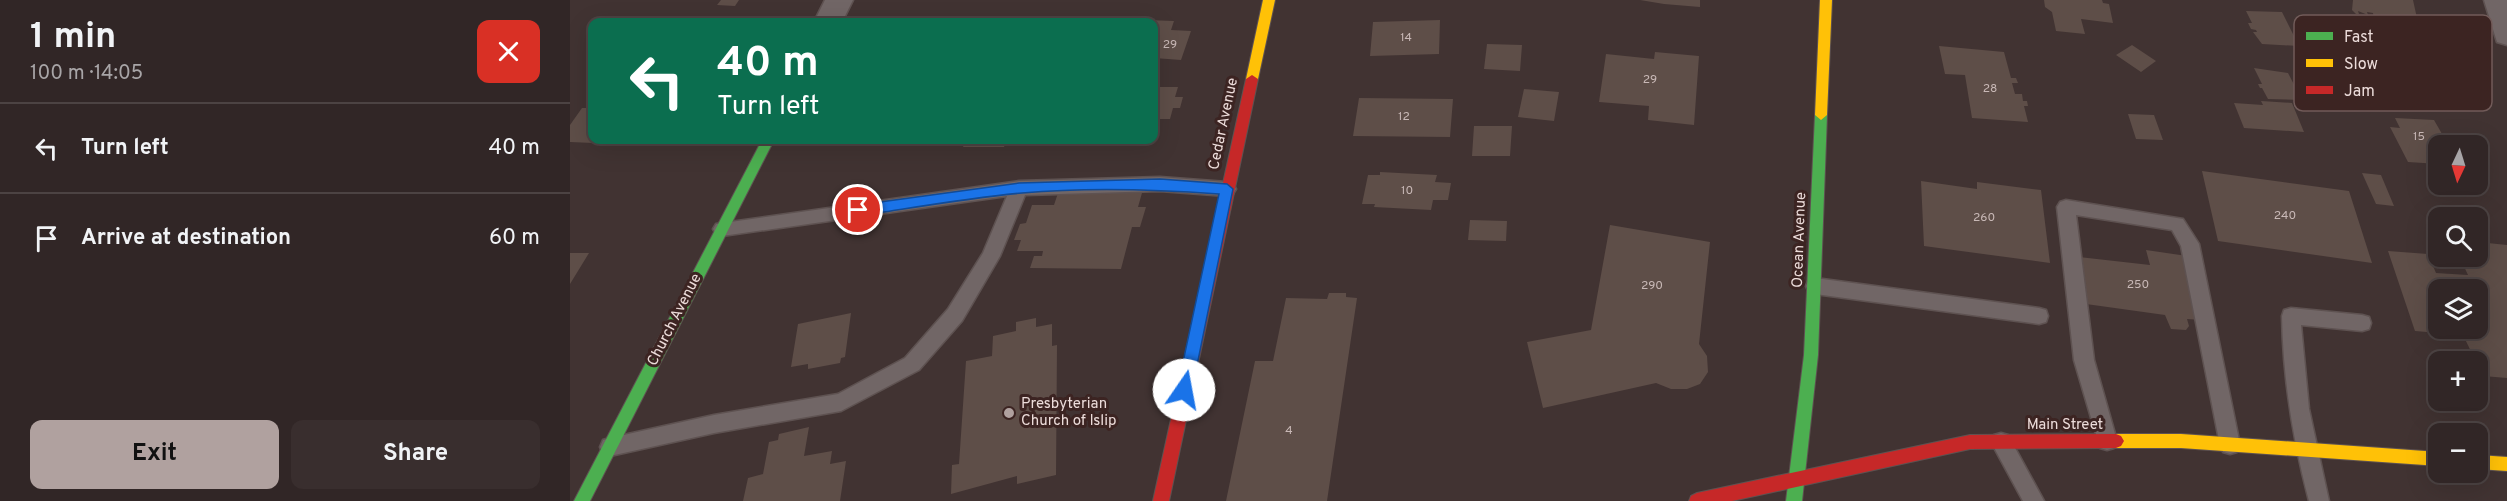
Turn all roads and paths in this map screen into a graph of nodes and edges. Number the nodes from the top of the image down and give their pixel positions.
1 (839, 0) edge
2 (1269, 0) edge
3 (1826, 0) edge
4 (2498, 0) edge
5 (830, 18) edge
6 (2507, 35) edge
7 (766, 144) edge
8 (1019, 188) junction
9 (1227, 189) junction
10 (722, 229) junction
11 (1815, 286) junction
12 (2039, 316) dead end
13 (2362, 323) dead end
14 (2001, 441) junction
15 (2107, 441) junction
16 (2230, 445) junction
17 (610, 447) junction
18 (2304, 448) junction
19 (2428, 458) edge
20 (2488, 463) edge
21 (2507, 464) edge
22 (1795, 480) junction
23 (582, 501) edge
24 (1161, 501) edge
25 (1697, 501) edge
26 (1794, 501) edge
27 (2034, 501) edge
28 (2319, 501) edge

1 - 5 street
2 - 9 street, Cedar Avenue
3 - 11 street, Ocean Avenue
4 - 6 street
7 - 10 street, Church Avenue
8 - 9 lane
8 - 10 lane
8 - 17 lane
9 - 24 street, Cedar Avenue
10 - 17 street, Church Avenue
11 - 12 lane
11 - 22 street, Ocean Avenue
13 - 18 lane
14 - 15 street, Main Street
14 - 22 street, Main Street
14 - 27 lane
15 - 16 street, Main Street
15 - 16 lane
16 - 18 street, Main Street
17 - 23 street, Church Avenue
18 - 19 street, Main Street
18 - 28 lane
20 - 21 street
22 - 25 street, Main Street
22 - 26 street, Ocean Avenue

